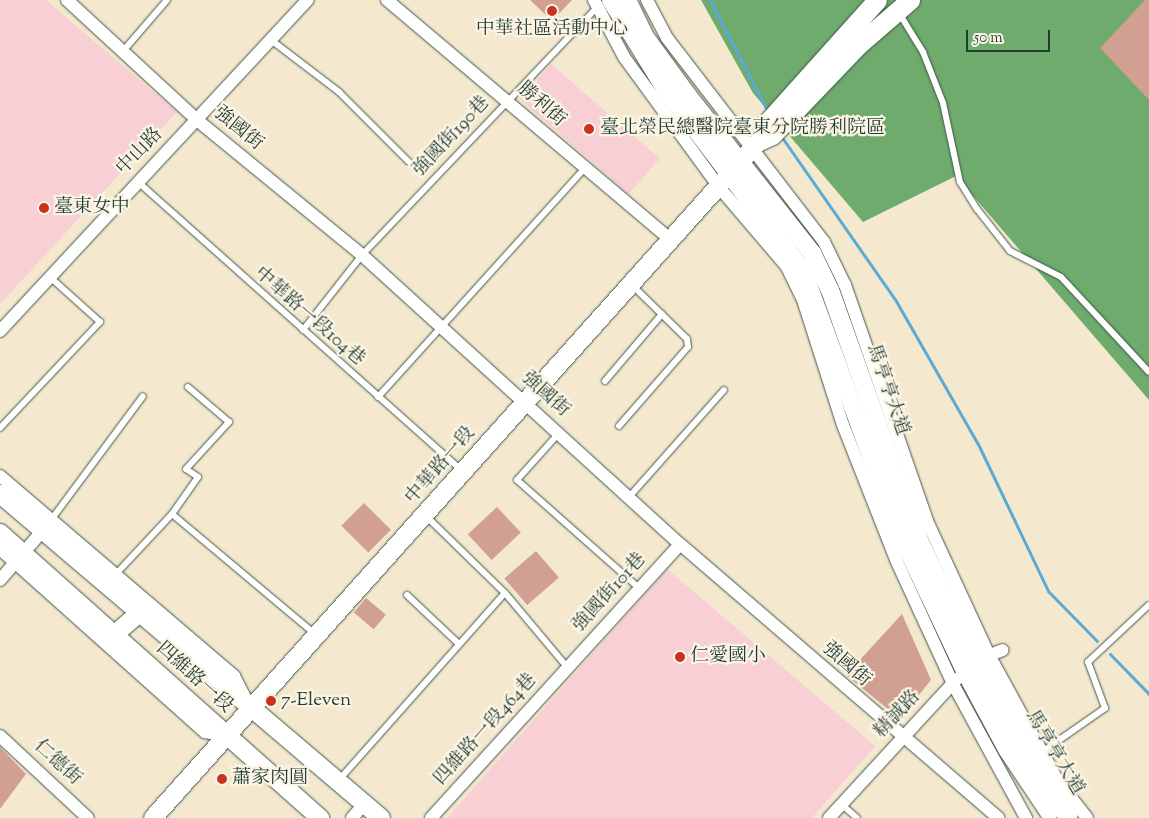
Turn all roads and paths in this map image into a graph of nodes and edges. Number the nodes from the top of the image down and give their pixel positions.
1 (67, 0) edge
2 (167, 0) edge
3 (308, 0) edge
4 (387, 0) edge
5 (627, 0) edge
6 (647, 0) edge
7 (877, 0) edge
8 (603, 1) edge
9 (904, 6) edge
10 (271, 40) junction
11 (124, 50) junction
12 (506, 100) junction
13 (197, 120) junction
14 (745, 157) junction
15 (409, 162) dead end
16 (585, 168) junction
17 (137, 181) junction
18 (719, 187) junction
19 (670, 239) junction
20 (362, 255) junction
21 (50, 276) junction
22 (629, 282) junction
23 (822, 292) junction
24 (662, 314) junction
25 (442, 327) junction
26 (302, 330) junction
27 (0, 331) edge
28 (1149, 372) edge
29 (605, 381) dead end
30 (188, 387) dead end
31 (724, 390) dead end
32 (143, 396) dead end
33 (378, 397) junction
34 (525, 402) junction
35 (619, 426) dead end
36 (0, 428) edge
37 (559, 433) junction
38 (464, 473) junction
39 (0, 476) edge
40 (0, 494) edge
41 (629, 497) junction
42 (172, 514) junction
43 (426, 516) junction
44 (48, 525) junction
45 (906, 528) junction
46 (0, 533) edge
47 (680, 544) junction
48 (0, 549) edge
49 (19, 558) junction
50 (115, 575) junction
51 (0, 580) edge
52 (640, 589) junction
53 (504, 593) junction
54 (407, 594) dead end
55 (1149, 605) edge
56 (140, 612) junction
57 (114, 635) junction
58 (318, 636) junction
59 (459, 644) junction
60 (1003, 650) dead end
61 (568, 668) junction
62 (971, 668) junction
63 (250, 708) junction
64 (0, 736) edge
65 (227, 736) junction
66 (901, 738) junction
67 (1031, 760) junction
68 (337, 781) junction
69 (1004, 782) junction
70 (364, 804) junction
71 (841, 804) junction
72 (88, 818) edge
73 (153, 818) edge
74 (320, 818) edge
75 (352, 818) edge
76 (381, 818) edge
77 (431, 818) edge
78 (829, 818) edge
79 (858, 818) edge
80 (998, 818) edge
81 (1026, 818) edge
82 (1054, 818) edge
83 (1069, 818) edge
84 (1088, 818) edge

1 - 11 street, 強國街
2 - 11 lane
3 - 10 street, 中山路
4 - 12 street, 勝利街
5 - 14 street, 馬亨亨大道
6 - 14 street, 馬亨亨大道
7 - 14 main road
8 - 12 lane, 強國街190巷
8 - 14 street, 馬亨亨大道
8 - 18 street, 馬亨亨大道
9 - 14 main road
9 - 28 lane
10 - 13 street, 中山路
10 - 15 lane
11 - 13 street, 強國街
12 - 16 street, 勝利街
12 - 20 lane, 強國街190巷
13 - 17 street, 中山路
13 - 20 street, 強國街
14 - 18 street, 中華路一段
14 - 23 street, 馬亨亨大道
16 - 19 street, 勝利街
16 - 25 lane
17 - 21 street, 中山路
17 - 26 lane, 中華路一段104巷
18 - 19 street, 中華路一段
18 - 23 street, 馬亨亨大道
19 - 22 street, 中華路一段
20 - 25 street, 強國街
20 - 26 lane, 強國街190巷
21 - 27 street, 中山路
21 - 36 lane
22 - 24 lane
22 - 34 street, 中華路一段
23 - 45 street, 馬亨亨大道
23 - 45 street, 馬亨亨大道
24 - 29 lane
24 - 35 lane
25 - 33 lane
25 - 34 street, 強國街
26 - 33 lane, 中華路一段104巷
30 - 42 lane
31 - 41 lane
32 - 44 lane
33 - 38 lane, 中華路一段104巷
34 - 37 street, 強國街
34 - 38 street, 中華路一段
37 - 41 street, 強國街
37 - 52 lane
38 - 43 street, 中華路一段
39 - 44 street, 四維路一段
40 - 44 street, 四維路一段
41 - 47 street, 強國街
42 - 50 lane
42 - 58 lane
43 - 53 lane
43 - 58 street, 中華路一段
44 - 49 street
44 - 50 street, 四維路一段
44 - 56 street, 四維路一段
45 - 62 street, 馬亨亨大道
45 - 62 street, 馬亨亨大道
46 - 49 street, 四維路一段
47 - 52 street, 強國街101巷
47 - 66 street, 強國街
48 - 49 street, 四維路一段
49 - 51 street
49 - 57 street, 四維路一段
49 - 65 street, 四維路一段
50 - 63 street, 四維路一段
52 - 61 street, 強國街101巷
53 - 59 lane
53 - 61 lane
54 - 59 lane
55 - 67 lane
56 - 57 street
56 - 63 street, 四維路一段
57 - 65 street, 四維路一段
58 - 63 street, 中華路一段
59 - 68 lane
60 - 62 street, 精誠路
61 - 77 street, 四維路一段464巷
62 - 66 street, 精誠路
62 - 67 street, 馬亨亨大道
62 - 67 street, 馬亨亨大道
62 - 69 street, 馬亨亨大道
63 - 65 street, 中華路一段
63 - 68 street, 四維路一段
64 - 72 street, 仁德街
65 - 73 street, 中華路一段
65 - 74 street
66 - 71 street, 精誠路
66 - 80 street, 強國街
67 - 69 street
67 - 82 street, 馬亨亨大道
67 - 83 street, 馬亨亨大道
67 - 84 street, 馬亨亨大道
68 - 70 street, 四維路一段
69 - 81 street, 馬亨亨大道
70 - 75 street
70 - 76 street, 四維路一段
71 - 78 street, 精誠路
71 - 79 lane

